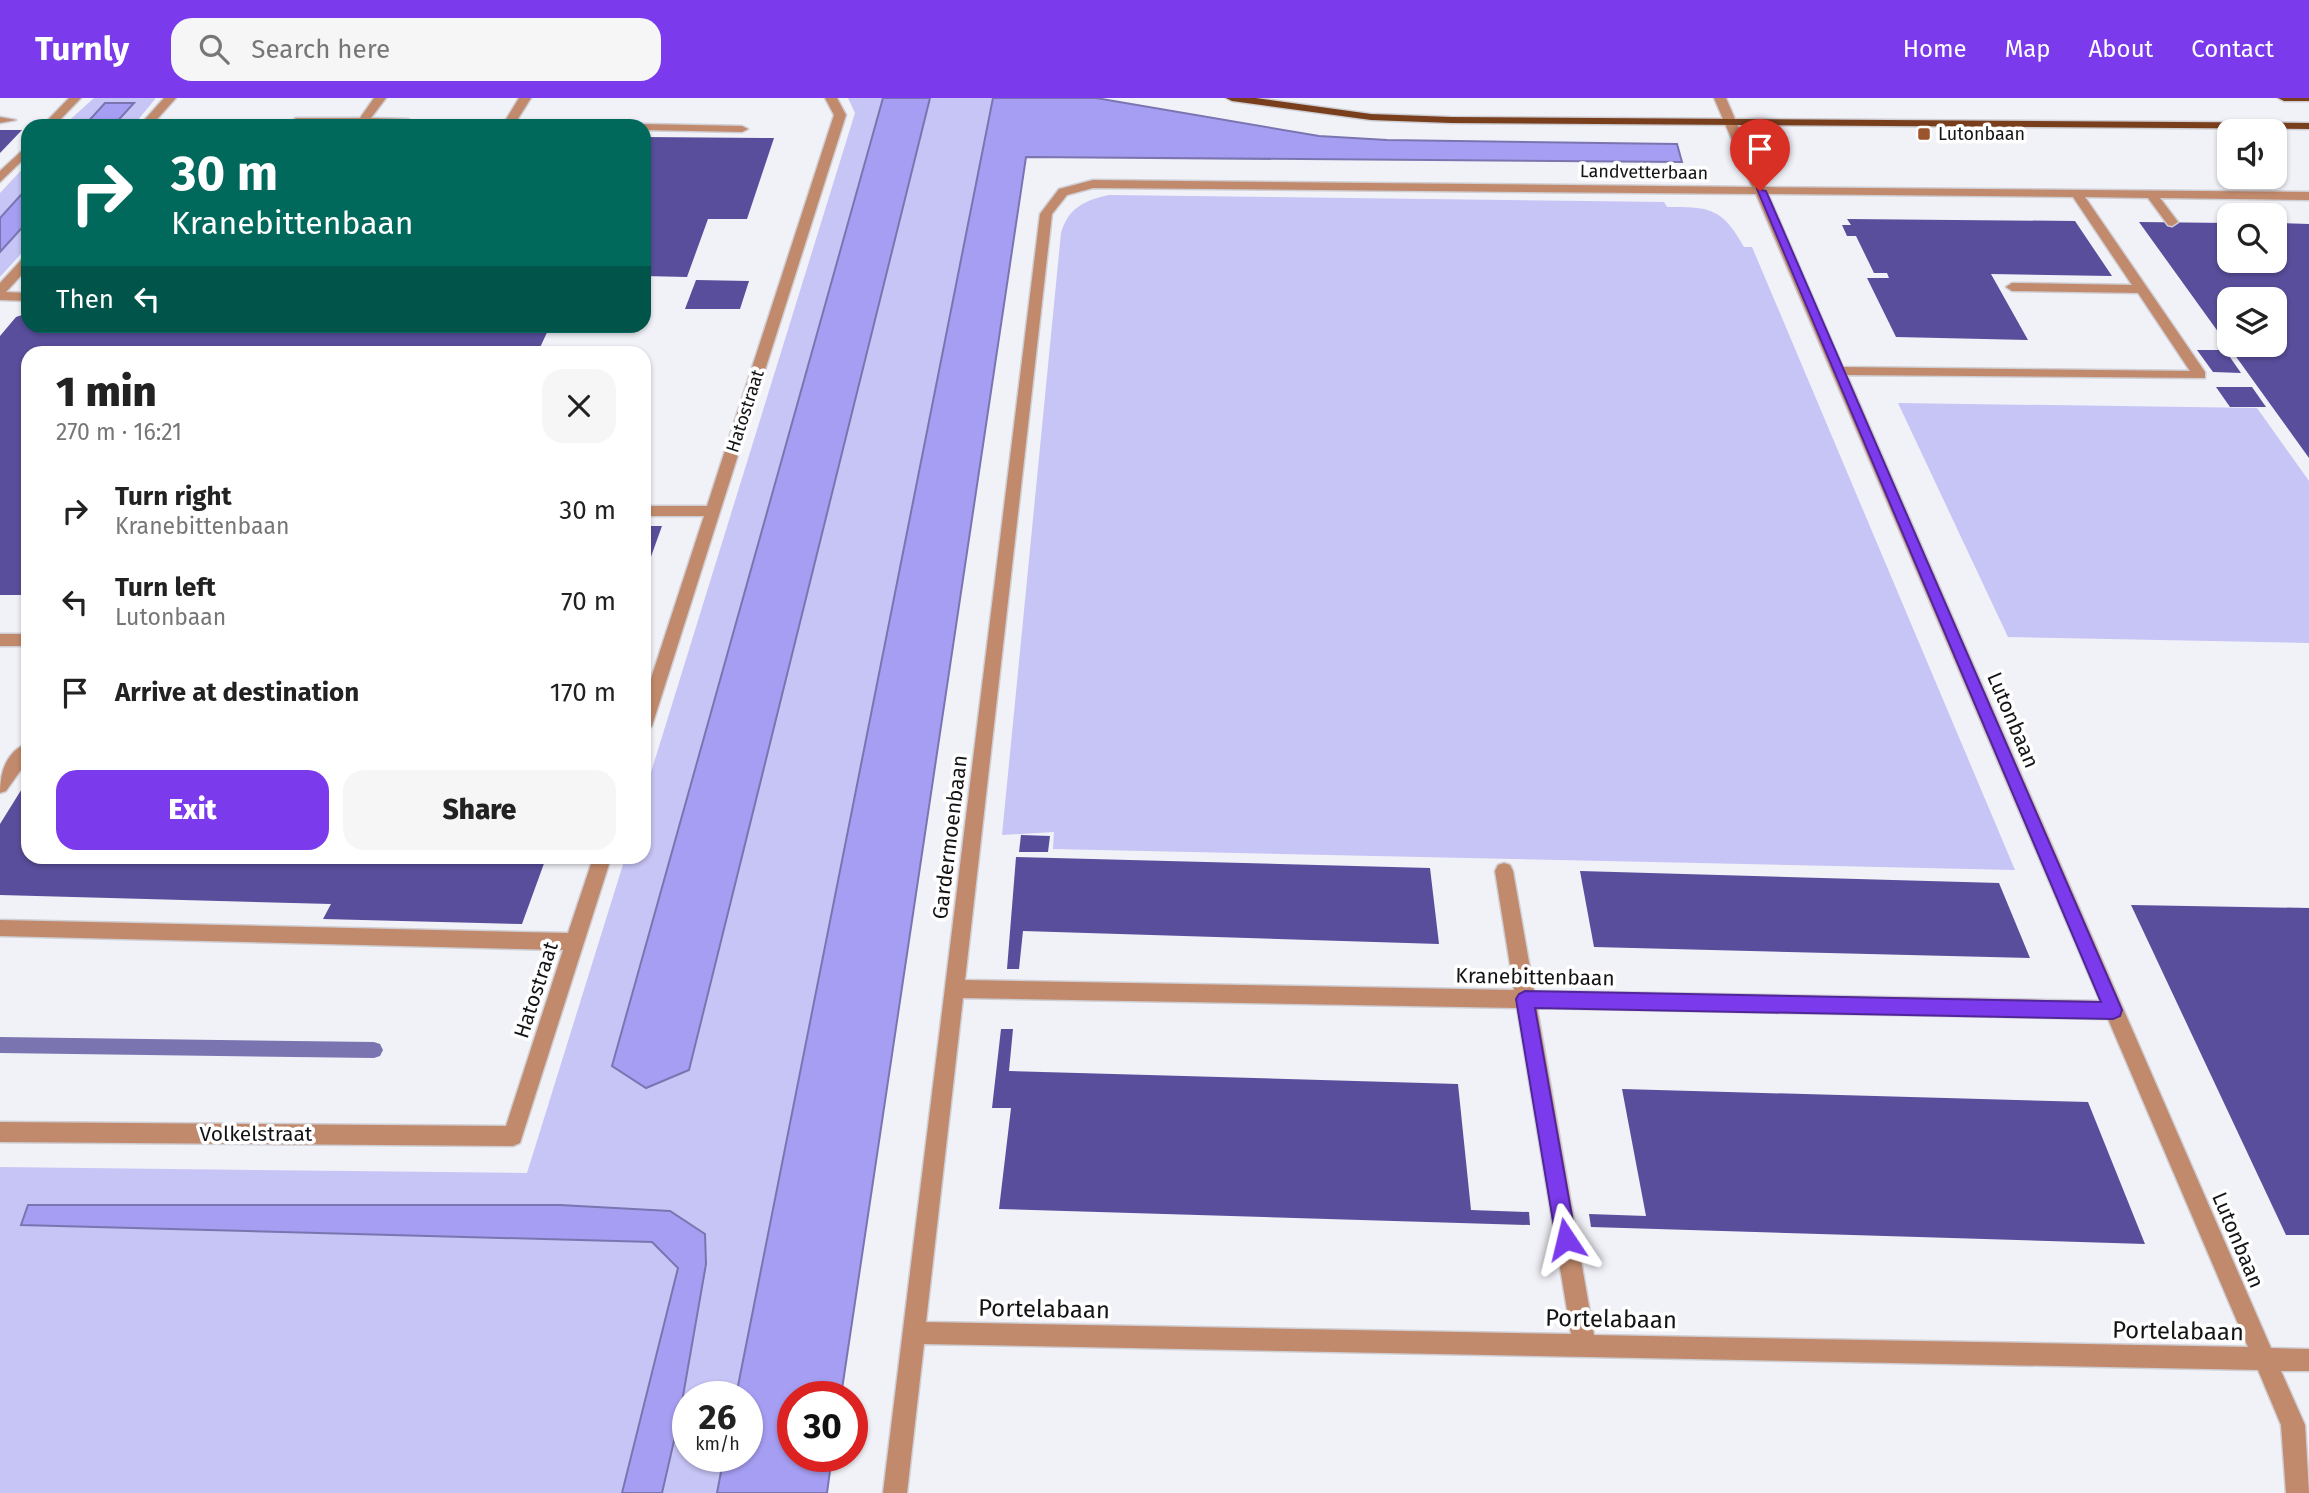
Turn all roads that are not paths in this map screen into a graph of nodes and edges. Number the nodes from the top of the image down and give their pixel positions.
1 (75, 98) edge
2 (170, 98) edge
3 (380, 98) edge
4 (525, 98) edge
5 (831, 98) edge
6 (1232, 98) edge
7 (1720, 98) edge
8 (2284, 98) edge
9 (2309, 98) edge
10 (55, 119) edge
11 (151, 119) edge
12 (364, 119) edge
13 (512, 119) edge
14 (1730, 120) junction
15 (2309, 125) edge
16 (651, 127) edge
17 (742, 129) dead end
18 (21, 156) edge
19 (0, 178) edge
20 (1760, 191) junction
21 (1063, 192) joint
22 (2076, 193) junction
23 (2151, 193) junction
24 (2309, 196) edge
25 (2172, 222) dead end
26 (21, 268) edge
27 (2012, 287) dead end
28 (2141, 289) junction
29 (0, 294) edge
30 (21, 296) edge
31 (1838, 371) junction
32 (651, 511) edge
33 (713, 512) junction
34 (0, 640) edge
35 (21, 640) edge
36 (651, 704) edge
37 (21, 756) edge
38 (0, 786) edge
39 (600, 864) edge
40 (1504, 871) dead end
41 (0, 928) edge
42 (575, 942) junction
43 (955, 989) junction
44 (1525, 999) junction
45 (2113, 1010) junction
46 (0, 1132) edge
47 (513, 1136) joint
48 (912, 1333) junction
49 (1584, 1345) junction
50 (2264, 1360) junction
51 (2309, 1360) edge
52 (895, 1493) edge
53 (2298, 1493) edge

1 - 10 street
2 - 11 street
3 - 12 street
4 - 13 street
5 - 33 street, Hatostraat
6 - 14 main road
7 - 14 street, Lutonbaan
8 - 9 main road
14 - 15 main road
14 - 20 street, Lutonbaan
16 - 17 street
18 - 19 street
20 - 21 street, Landvetterbaan
20 - 22 street, Landvetterbaan
20 - 31 street, Lutonbaan
21 - 43 street, Gardermoenbaan
22 - 23 street, Landvetterbaan
22 - 28 street
23 - 24 street, Landvetterbaan
23 - 25 street
26 - 29 street
27 - 28 street
28 - 31 street
29 - 30 street
31 - 45 street, Lutonbaan
32 - 33 street
33 - 36 street, Hatostraat
34 - 35 street
37 - 38 street
39 - 42 street, Hatostraat
40 - 44 street
41 - 42 street
42 - 47 street, Hatostraat
43 - 44 street, Kranebittenbaan
43 - 48 street, Gardermoenbaan
44 - 45 street, Kranebittenbaan
44 - 49 street
45 - 50 street, Lutonbaan
46 - 47 street, Volkelstraat
48 - 49 street, Portelabaan
48 - 52 street, Gardermoenbaan
49 - 50 street, Portelabaan
50 - 51 street, Portelabaan
50 - 53 street, Lutonbaan

